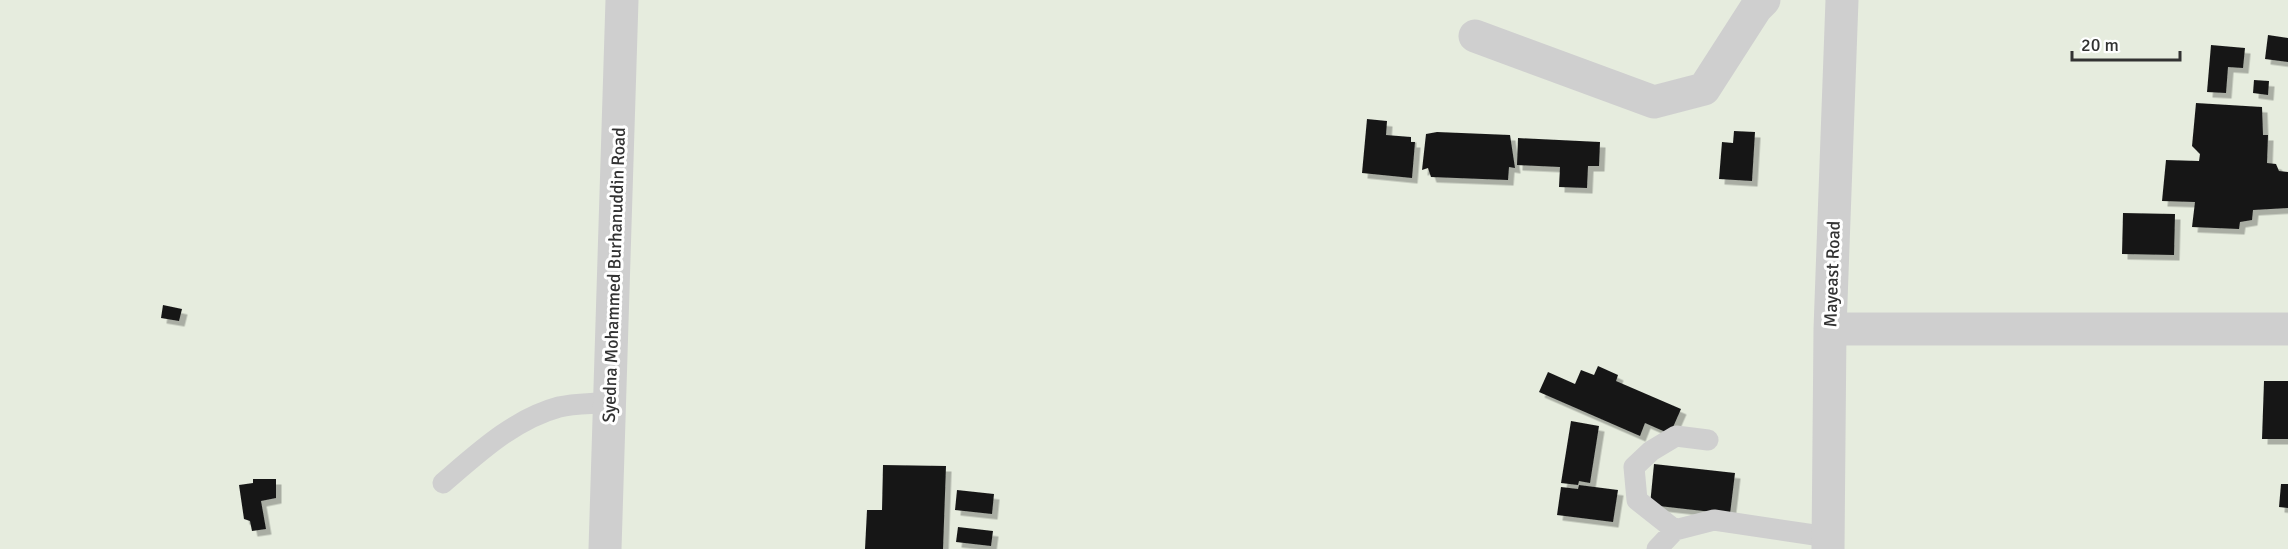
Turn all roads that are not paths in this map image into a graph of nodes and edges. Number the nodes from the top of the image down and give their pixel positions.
1 (622, 0) edge
2 (1764, 0) edge
3 (1842, 0) edge
4 (1475, 36) dead end
5 (1830, 329) junction
6 (2288, 329) edge
7 (610, 402) junction
8 (1708, 440) dead end
9 (443, 483) dead end
10 (1675, 530) junction
11 (1828, 543) edge
12 (605, 549) edge
13 (1658, 549) edge

1 - 7 street, Syedna Mohammed Burhanuddin Road
2 - 4 street
3 - 5 street, Mayeast Road
5 - 6 street
5 - 11 street, Mayeast Road
7 - 9 lane
7 - 12 street, Syedna Mohammed Burhanuddin Road
8 - 10 lane
10 - 11 lane
10 - 13 lane

